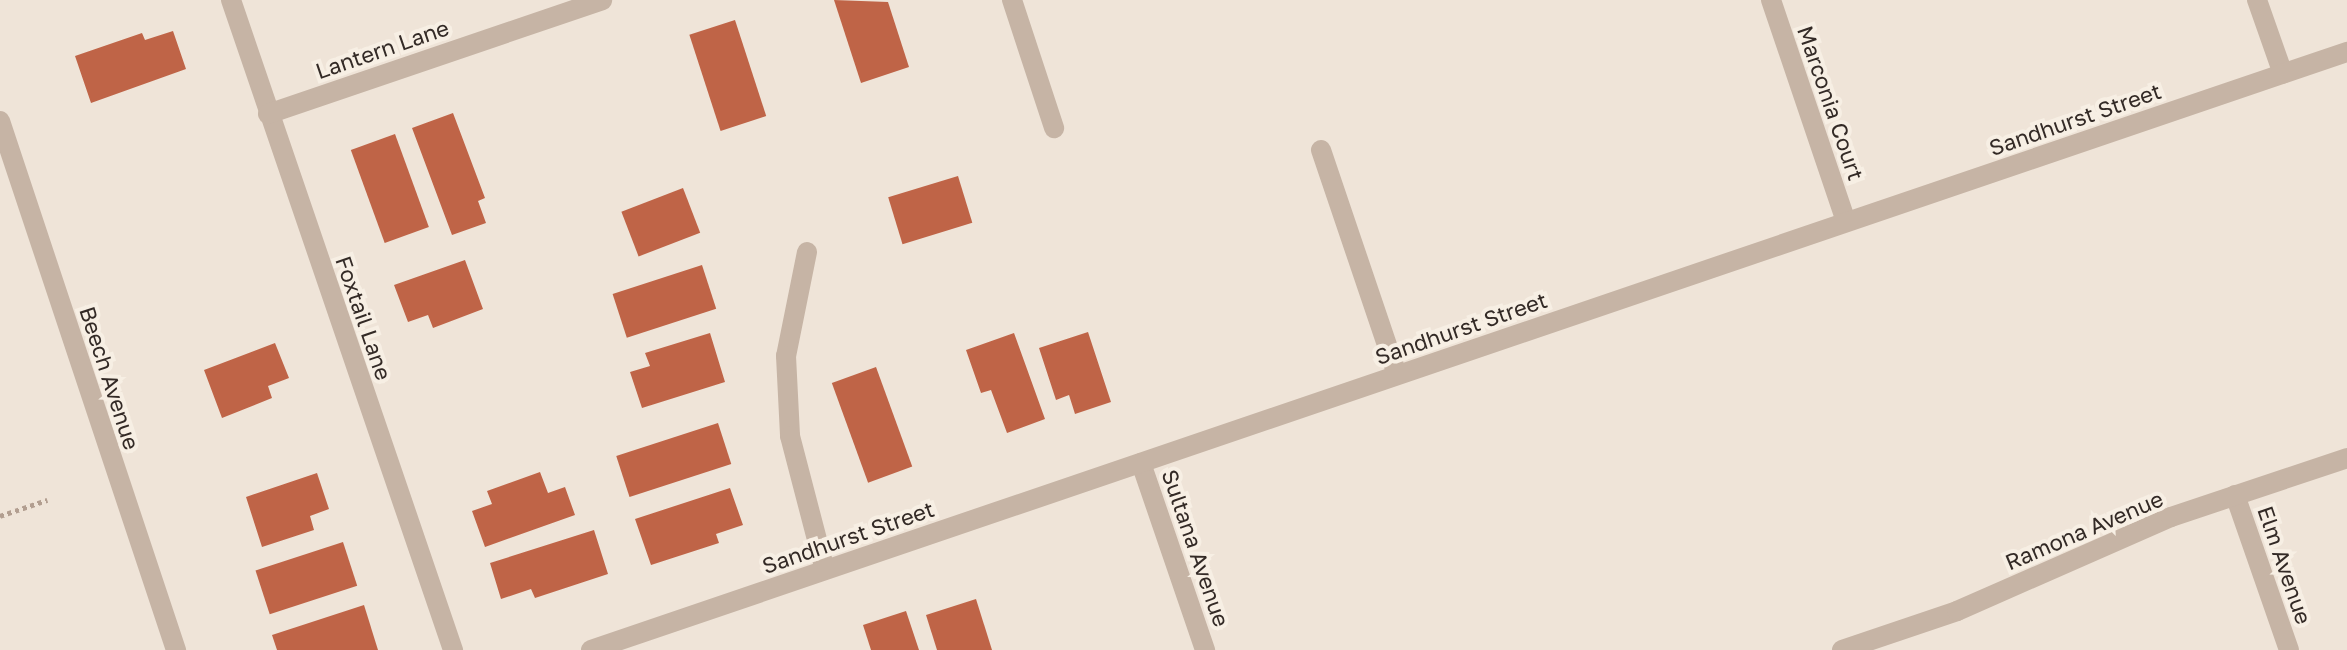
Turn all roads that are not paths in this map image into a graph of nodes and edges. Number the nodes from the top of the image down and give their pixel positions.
1 (231, 0) edge
2 (602, 0) edge
3 (1012, 0) edge
4 (1771, 0) edge
5 (2257, 0) edge
6 (2347, 52) edge
7 (2283, 74) junction
8 (268, 114) junction
9 (0, 121) edge
10 (1054, 128) dead end
11 (1321, 150) dead end
12 (1846, 222) junction
13 (807, 252) dead end
14 (1397, 375) junction
15 (2347, 458) edge
16 (1141, 463) junction
17 (2235, 495) junction
18 (825, 570) junction
19 (176, 650) edge
20 (453, 650) edge
21 (591, 650) edge
22 (1205, 650) edge
23 (1842, 650) edge
24 (2289, 650) edge

1 - 8 street, Foxtail Lane
2 - 8 street, Lantern Lane
3 - 10 street
4 - 12 street, Marconia Court
5 - 7 street
6 - 7 street, Sandhurst Street
7 - 12 street, Sandhurst Street
8 - 20 street, Foxtail Lane
9 - 19 street, Beech Avenue
11 - 14 street
12 - 14 street, Sandhurst Street
13 - 18 street
14 - 16 street, Sandhurst Street
15 - 17 street, Ramona Avenue
16 - 18 street, Sandhurst Street
16 - 22 street, Sultana Avenue
17 - 23 street, Ramona Avenue
17 - 24 street, Elm Avenue
18 - 21 street, Sandhurst Street

